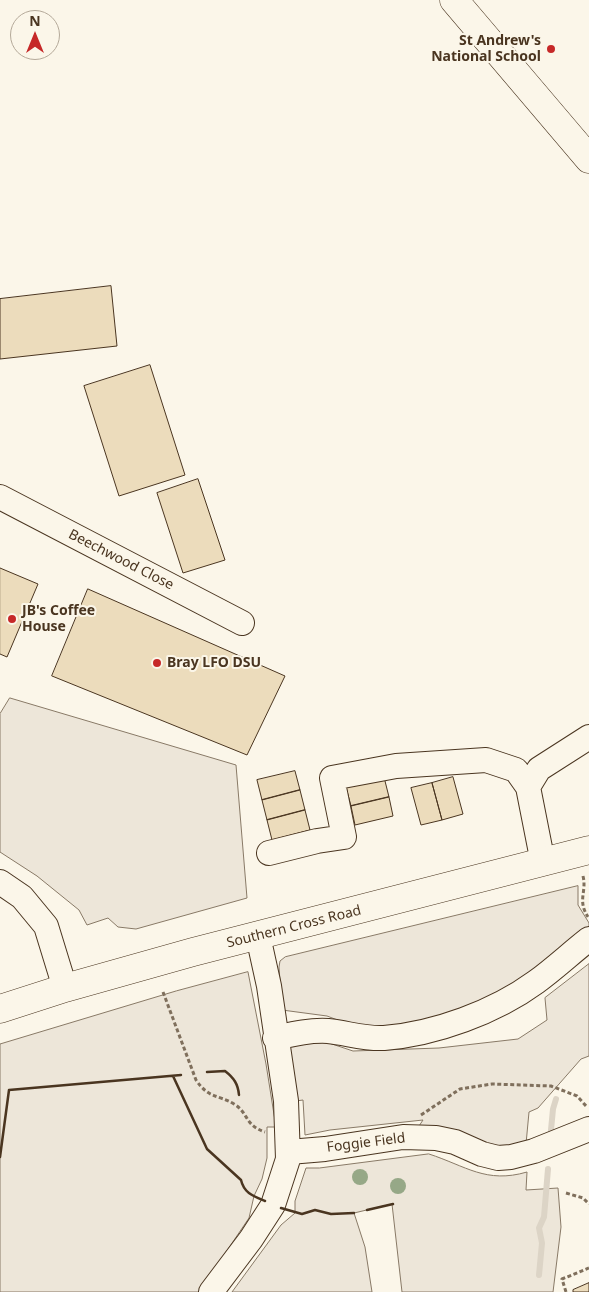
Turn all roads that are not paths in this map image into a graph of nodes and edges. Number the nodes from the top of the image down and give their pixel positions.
1 (454, 0) edge
2 (589, 159) edge
3 (0, 497) edge
4 (242, 623) dead end
5 (589, 737) edge
6 (528, 787) junction
7 (583, 852) edge
8 (268, 853) dead end
9 (543, 863) junction
10 (1, 885) edge
11 (258, 936) junction
12 (589, 939) edge
13 (65, 988) junction
14 (0, 1009) edge
15 (275, 1038) junction
16 (587, 1123) edge
17 (288, 1141) junction
18 (211, 1292) edge

1 - 2 main road
3 - 4 street, Beechwood Close
5 - 6 street
6 - 8 street
6 - 9 street
7 - 9 main road, Southern Cross Road
9 - 11 main road, Southern Cross Road
10 - 13 street
11 - 13 main road, Southern Cross Road
11 - 15 street
12 - 15 street
13 - 14 main road, Southern Cross Road
15 - 17 street
16 - 17 street, Foggie Field
17 - 18 street

